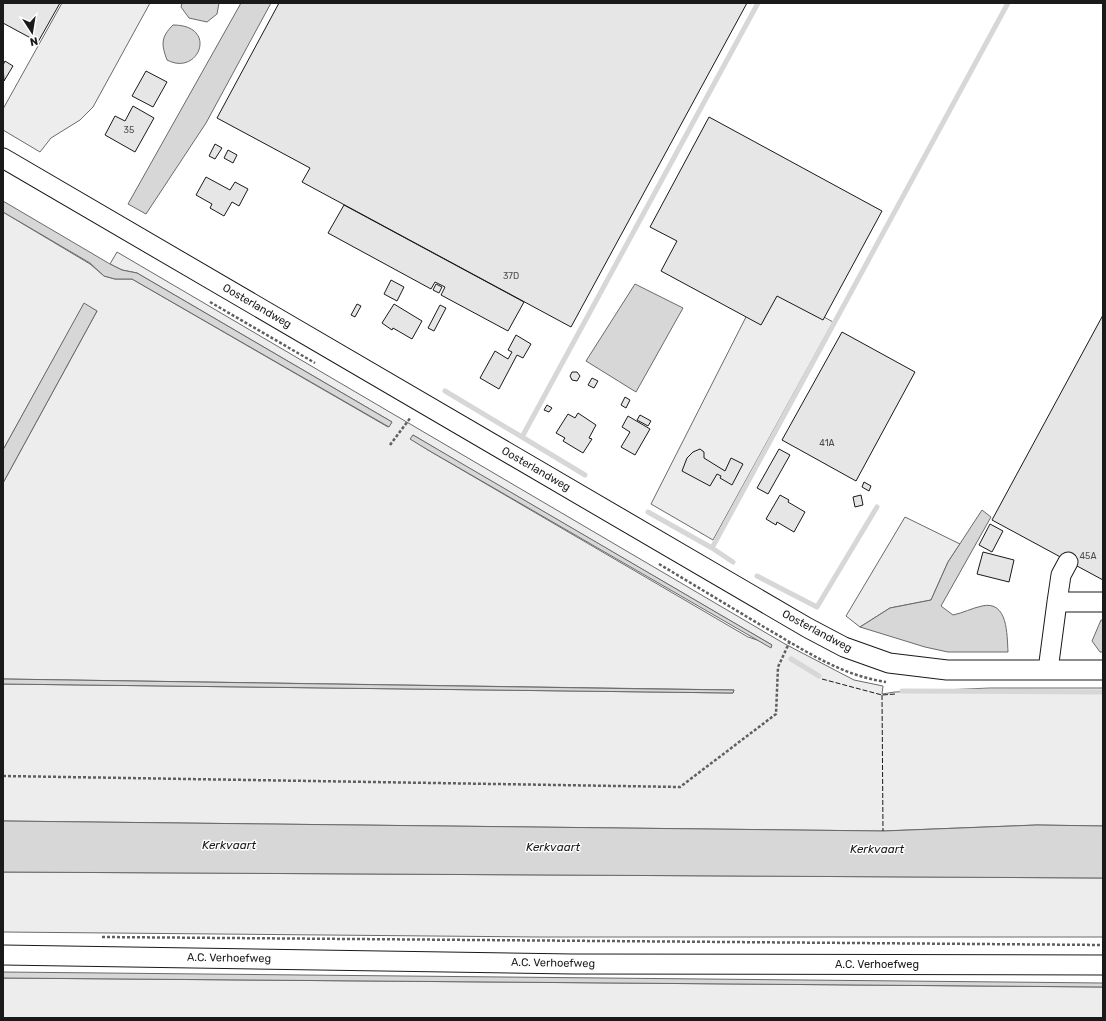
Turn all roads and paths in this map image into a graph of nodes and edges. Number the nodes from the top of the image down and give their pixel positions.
1 (3, 158) edge
2 (405, 425) dead end
3 (390, 445) dead end
4 (1068, 562) dead end
5 (1057, 602) junction
6 (1103, 602) edge
7 (798, 623) junction
8 (1048, 670) junction
9 (1103, 670) edge
10 (3, 776) edge
11 (99, 937) dead end
12 (1103, 945) edge
13 (3, 955) edge
14 (1103, 965) edge

1 - 7 street, Oosterlandweg
2 - 3 path
4 - 5 street
5 - 6 street
5 - 8 street
7 - 8 street, Oosterlandweg
7 - 10 path
8 - 9 street, Oosterlandweg
11 - 12 path, A.C. Verhoefweg
13 - 14 street, A.C. Verhoefweg

